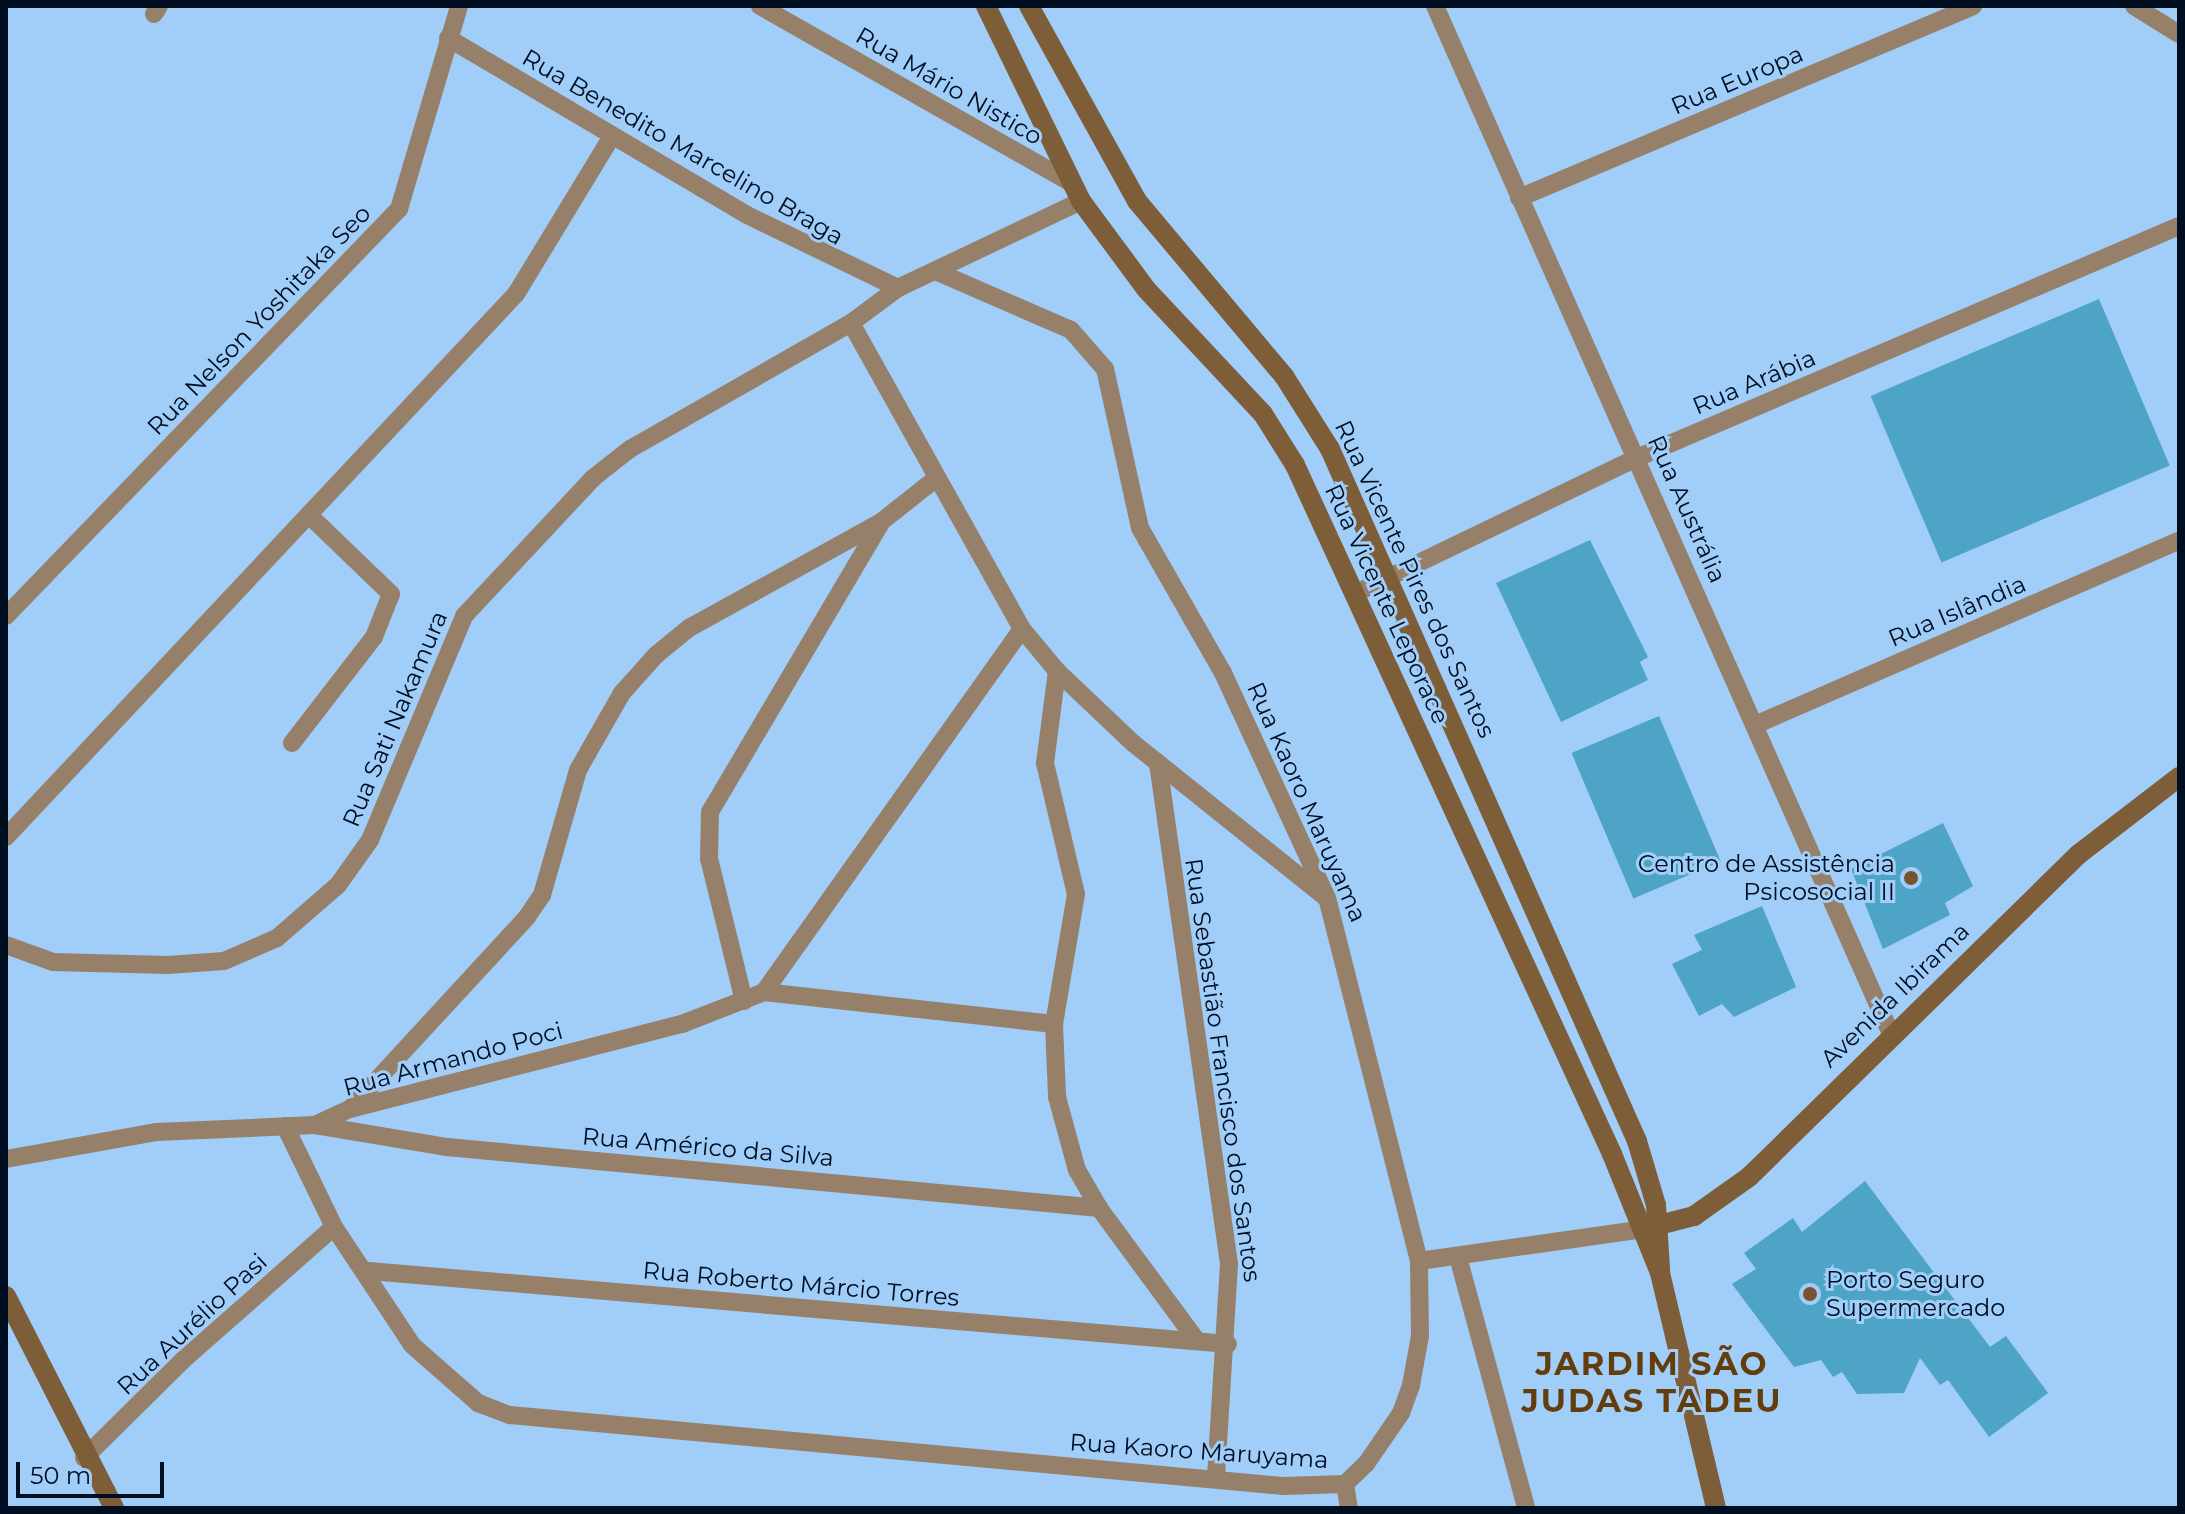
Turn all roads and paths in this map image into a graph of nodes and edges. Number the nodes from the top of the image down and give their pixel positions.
1 (459, 6) edge
2 (760, 6) edge
3 (986, 6) edge
4 (1029, 6) edge
5 (1435, 6) edge
6 (1973, 6) edge
7 (2134, 6) edge
8 (2179, 34) edge
9 (448, 38) junction
10 (611, 138) junction
11 (1076, 192) junction
12 (1519, 198) junction
13 (2179, 226) edge
14 (935, 271) junction
15 (898, 288) junction
16 (851, 323) junction
17 (1639, 457) junction
18 (934, 480) junction
19 (309, 515) junction
20 (881, 522) junction
21 (2179, 541) edge
22 (816, 558) junction
23 (1391, 577) junction
24 (846, 579) junction
25 (1354, 594) junction
26 (6, 616) edge
27 (1022, 629) junction
28 (1057, 671) junction
29 (1755, 725) junction
30 (292, 743) dead end
31 (1158, 763) junction
32 (2179, 777) edge
33 (6, 837) edge
34 (1327, 898) junction
35 (6, 945) edge
36 (764, 992) junction
37 (744, 1001) junction
38 (1054, 1024) junction
39 (1891, 1034) junction
40 (350, 1109) junction
41 (315, 1125) junction
42 (285, 1126) junction
43 (6, 1159) edge
44 (1099, 1208) junction
45 (1659, 1226) junction
46 (334, 1227) junction
47 (1638, 1230) junction
48 (1458, 1257) junction
49 (1419, 1261) junction
50 (369, 1271) junction
51 (1660, 1273) junction
52 (6, 1296) edge
53 (1197, 1341) junction
54 (1228, 1344) junction
55 (84, 1458) junction
56 (1216, 1479) junction
57 (1345, 1484) junction
58 (114, 1508) edge
59 (1349, 1508) edge
60 (1526, 1508) edge
61 (1716, 1508) edge

1 - 9 street, Rua Nelson Yoshitaka Seo
2 - 11 street, Rua Mário Nistico
3 - 11 main road, Rua Vicente Leporace
4 - 23 main road, Rua Vicente Pires dos Santos
5 - 12 street, Rua Austrália
6 - 12 street, Rua Europa
7 - 8 street
9 - 10 street, Rua Benedito Marcelino Braga
9 - 26 street, Rua Nelson Yoshitaka Seo
10 - 15 street, Rua Benedito Marcelino Braga
10 - 19 street
11 - 14 street, Rua Sati Nakamura
11 - 25 main road, Rua Vicente Leporace
12 - 17 street, Rua Austrália
13 - 17 street, Rua Arábia
14 - 15 street, Rua Sati Nakamura
14 - 34 street, Rua Kaoro Maruyama
15 - 16 street, Rua Sati Nakamura
16 - 18 street
16 - 35 street, Rua Sati Nakamura
17 - 23 street, Rua Arábia
17 - 29 street, Rua Austrália
18 - 20 street
18 - 27 street
19 - 30 street
19 - 33 street
20 - 22 street
20 - 24 street
21 - 29 street, Rua Islândia
22 - 24 street
22 - 40 street
23 - 25 street, Rua Arábia
23 - 45 main road, Rua Vicente Pires dos Santos
24 - 37 street
25 - 47 main road, Rua Vicente Leporace
27 - 28 street
27 - 36 street
28 - 31 street
28 - 38 street
29 - 39 street, Rua Austrália
31 - 34 street
31 - 54 street, Rua Sebastião Francisco dos Santos
32 - 39 main road, Avenida Ibirama
34 - 49 street, Rua Kaoro Maruyama
36 - 37 street, Rua Armando Poci
36 - 38 street
37 - 40 street, Rua Armando Poci
38 - 44 street
39 - 45 main road, Avenida Ibirama
40 - 41 street, Rua Armando Poci
41 - 42 street, Rua Armando Poci
41 - 44 street, Rua Américo da Silva
42 - 43 street, Rua Armando Poci
42 - 46 street, Rua Kaoro Maruyama
44 - 53 street
45 - 47 main road, Avenida Ibirama
45 - 51 main road, Rua Vicente Leporace
46 - 50 street, Rua Kaoro Maruyama
46 - 55 street, Rua Aurélio Pasi
47 - 48 street
47 - 51 main road, Rua Vicente Leporace
48 - 49 street
48 - 60 street
49 - 57 street, Rua Kaoro Maruyama
50 - 53 street, Rua Roberto Márcio Torres
50 - 56 street, Rua Kaoro Maruyama
51 - 61 main road, Rua Vicente Leporace
52 - 55 main road
53 - 54 street, Rua Roberto Márcio Torres
54 - 56 street, Rua Sebastião Francisco dos Santos
55 - 58 main road
56 - 57 street, Rua Kaoro Maruyama
57 - 59 street

